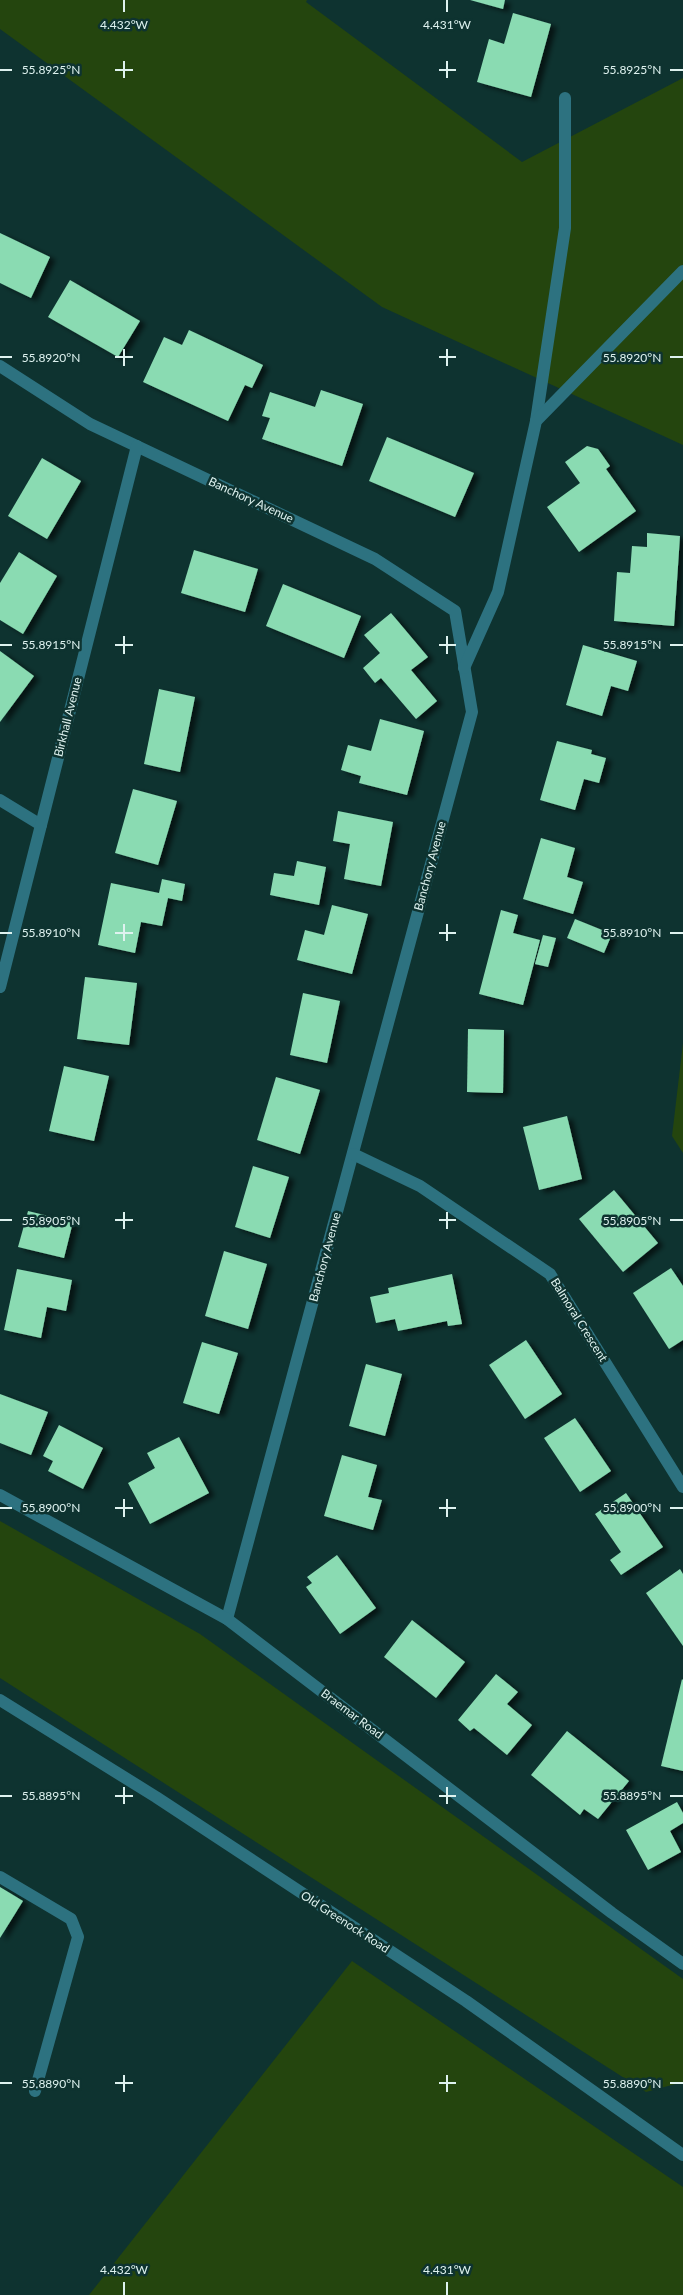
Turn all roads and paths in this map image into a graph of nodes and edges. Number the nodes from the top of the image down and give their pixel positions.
1 (565, 98) dead end
2 (683, 271) edge
3 (0, 366) edge
4 (536, 421) junction
5 (137, 446) junction
6 (464, 668) junction
7 (0, 800) edge
8 (41, 825) junction
9 (0, 987) edge
10 (353, 1154) junction
11 (683, 1487) edge
12 (0, 1495) edge
13 (227, 1619) junction
14 (0, 1700) edge
15 (0, 1877) edge
16 (683, 1964) edge
17 (35, 2092) dead end
18 (683, 2155) edge

1 - 4 street
2 - 4 street
3 - 5 street, Banchory Avenue
4 - 6 street
5 - 6 street, Banchory Avenue
5 - 8 street, Birkhall Avenue
6 - 10 street, Banchory Avenue
7 - 8 street
8 - 9 street, Birkhall Avenue
10 - 11 street, Balmoral Crescent
10 - 13 street, Banchory Avenue
12 - 13 street, Braemar Road
13 - 16 street, Braemar Road
14 - 18 street, Old Greenock Road
15 - 17 street

